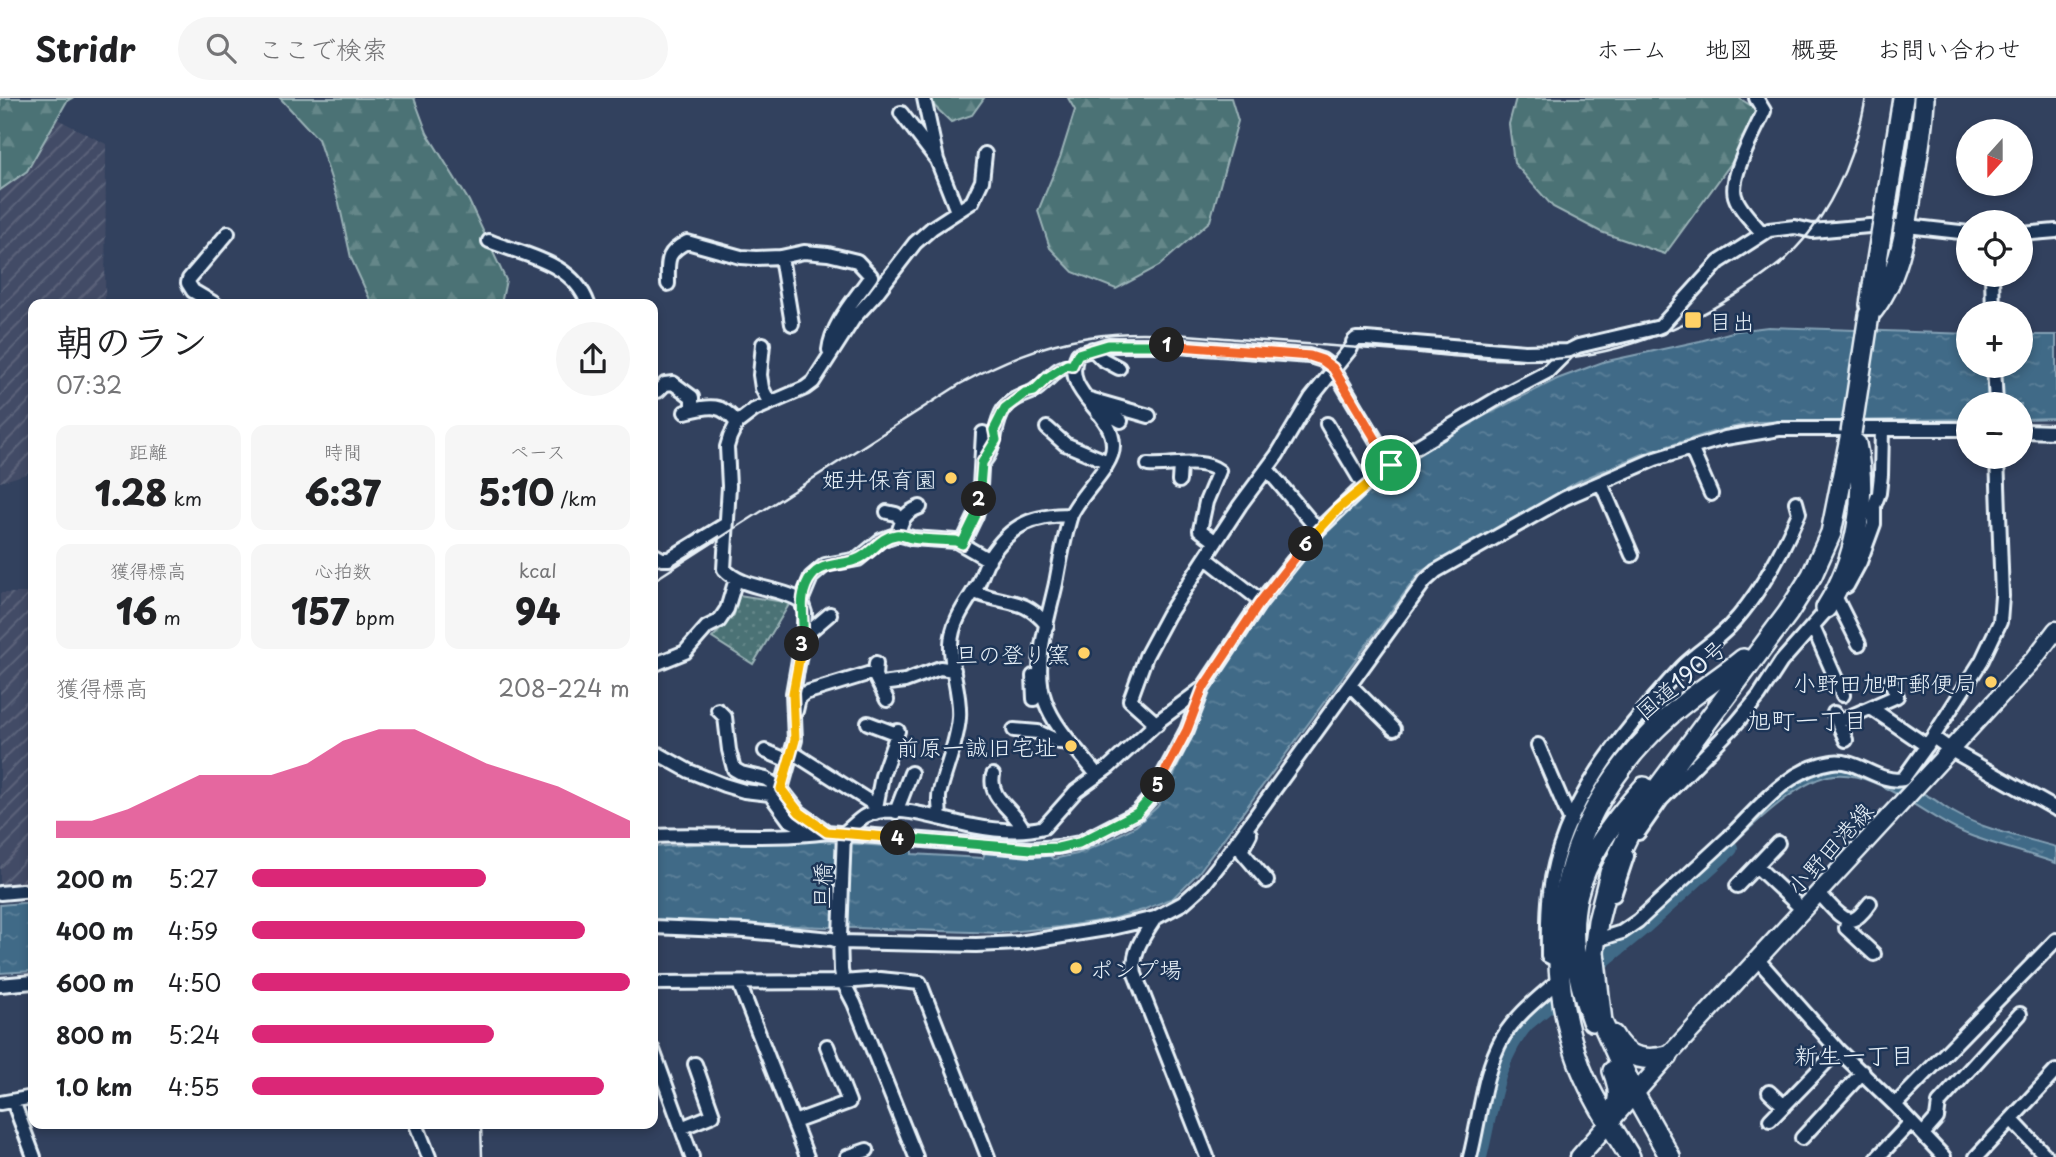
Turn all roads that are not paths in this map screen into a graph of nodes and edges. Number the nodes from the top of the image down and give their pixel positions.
1 (924, 98) edge
2 (1756, 98) edge
3 (1903, 98) edge
4 (1924, 98) edge
5 (901, 113) dead end
6 (985, 154) dead end
7 (937, 160) junction
8 (957, 211) junction
9 (1907, 226) junction
10 (2056, 231) edge
11 (1956, 232) edge
12 (228, 233) dead end
13 (1762, 233) junction
14 (2033, 233) edge
15 (489, 242) dead end
16 (781, 257) junction
17 (668, 284) dead end
18 (207, 299) edge
19 (586, 299) edge
20 (1869, 315) junction
21 (792, 324) dead end
22 (763, 344) dead end
23 (1092, 349) junction
24 (1568, 351) junction
25 (828, 360) junction
26 (1072, 366) junction
27 (1119, 368) dead end
28 (1333, 368) junction
29 (658, 391) dead end
30 (1086, 398) junction
31 (769, 402) junction
32 (1098, 413) junction
33 (1149, 416) dead end
34 (1121, 422) dead end
35 (737, 424) junction
36 (1327, 424) dead end
37 (1047, 428) dead end
38 (1882, 429) junction
39 (1956, 429) edge
40 (2033, 431) edge
41 (2056, 432) edge
42 (983, 433) dead end
43 (1852, 433) junction
44 (1691, 448) junction
45 (1108, 462) junction
46 (982, 463) junction
47 (1148, 465) dead end
48 (1180, 465) junction
49 (1391, 465) junction
50 (1267, 469) junction
51 (1997, 469) edge
52 (1179, 481) dead end
53 (1601, 483) junction
54 (1364, 486) junction
55 (1711, 494) dead end
56 (1796, 502) dead end
57 (920, 507) dead end
58 (887, 512) dead end
59 (1071, 515) junction
60 (901, 520) junction
61 (726, 524) junction
62 (1318, 530) junction
63 (898, 534) junction
64 (1216, 542) junction
65 (962, 544) junction
66 (1632, 555) dead end
67 (658, 557) edge
68 (1206, 558) junction
69 (989, 560) junction
70 (736, 579) junction
71 (976, 587) junction
72 (801, 601) junction
73 (1261, 601) junction
74 (1832, 604) junction
75 (830, 614) dead end
76 (1047, 625) junction
77 (1813, 627) junction
78 (2056, 630) edge
79 (1773, 633) junction
80 (803, 637) junction
81 (1858, 644) dead end
82 (1042, 654) junction
83 (658, 663) edge
84 (954, 670) junction
85 (1736, 681) junction
86 (1891, 682) dead end
87 (881, 684) junction
88 (1350, 685) junction
89 (1203, 688) junction
90 (824, 694) dead end
91 (1843, 695) dead end
92 (1034, 699) dead end
93 (887, 700) dead end
94 (1871, 708) junction
95 (718, 710) dead end
96 (795, 720) junction
97 (868, 723) dead end
98 (1157, 724) junction
99 (1394, 729) dead end
100 (1014, 730) dead end
101 (1846, 740) dead end
102 (1930, 741) junction
103 (1072, 743) junction
104 (1538, 746) dead end
105 (1951, 750) junction
106 (765, 751) dead end
107 (658, 754) edge
108 (790, 757) junction
109 (911, 773) dead end
110 (993, 775) dead end
111 (1097, 775) junction
112 (775, 789) junction
113 (875, 809) junction
114 (2056, 809) edge
115 (896, 812) junction
116 (939, 817) junction
117 (1253, 820) junction
118 (1570, 822) junction
119 (1023, 829) junction
120 (827, 832) junction
121 (658, 836) edge
122 (844, 836) junction
123 (1778, 843) dead end
124 (1756, 866) junction
125 (1267, 881) dead end
126 (1737, 886) dead end
127 (28, 890) edge
128 (0, 893) edge
129 (1819, 893) junction
130 (1870, 903) dead end
131 (1803, 910) junction
132 (1155, 918) junction
133 (1848, 919) junction
134 (658, 927) edge
135 (840, 939) junction
136 (2056, 940) edge
137 (1598, 944) junction
138 (1874, 954) dead end
139 (1758, 960) junction
140 (1563, 978) junction
141 (1591, 980) junction
142 (28, 982) edge
143 (843, 982) junction
144 (658, 983) edge
145 (739, 983) junction
146 (0, 985) edge
147 (2020, 1014) dead end
148 (827, 1046) dead end
149 (1839, 1049) junction
150 (1668, 1056) junction
151 (658, 1064) edge
152 (695, 1064) dead end
153 (2056, 1071) edge
154 (1863, 1072) junction
155 (1769, 1092) dead end
156 (1635, 1095) junction
157 (28, 1098) edge
158 (6, 1102) edge
159 (1784, 1105) junction
160 (1895, 1105) junction
161 (2011, 1119) junction
162 (1770, 1120) dead end
163 (1610, 1121) junction
164 (794, 1122) junction
165 (1911, 1122) junction
166 (681, 1128) junction
167 (418, 1129) edge
168 (1923, 1135) junction
169 (1802, 1138) dead end
170 (867, 1150) dead end
171 (34, 1157) edge
172 (429, 1157) edge
173 (692, 1157) edge
174 (807, 1157) edge
175 (848, 1157) edge
176 (916, 1157) edge
177 (988, 1157) edge
178 (1207, 1157) edge
179 (1470, 1157) edge
180 (1579, 1157) edge
181 (1630, 1157) edge
182 (1670, 1157) edge
183 (1878, 1157) edge
184 (1944, 1157) edge
185 (1976, 1157) edge
186 (2047, 1157) edge

1 - 7 street
2 - 13 street
3 - 20 highway, 国道190号, bridge
4 - 9 highway
5 - 7 street
6 - 8 street
7 - 8 street
8 - 25 street
9 - 11 street
9 - 13 street
9 - 20 highway
10 - 14 street
12 - 18 street
13 - 24 street
15 - 19 street
16 - 17 street
16 - 21 street
16 - 25 street
20 - 43 highway, 国道190号, bridge
22 - 31 street
23 - 26 street
23 - 27 street
23 - 28 street
24 - 28 street
24 - 49 street
25 - 31 street
26 - 30 street
26 - 46 street
28 - 49 street
28 - 50 street
29 - 35 street
30 - 32 street
30 - 33 street
31 - 35 street
32 - 34 street
32 - 45 street
35 - 61 street
36 - 54 street
37 - 45 street
38 - 39 street
38 - 44 street
38 - 74 street
40 - 41 street
42 - 46 street
43 - 74 highway
43 - 79 highway, 国道190号
44 - 53 street
44 - 55 street
45 - 59 street
46 - 65 street
47 - 48 street
48 - 52 street
48 - 64 street
49 - 54 street
50 - 62 street
50 - 64 street
51 - 102 street
53 - 66 street
53 - 88 street
54 - 62 street
56 - 118 street
57 - 60 street
58 - 60 street
59 - 69 street
59 - 76 street
60 - 63 street
61 - 67 street
61 - 70 street
62 - 73 street
63 - 65 street
63 - 72 street
64 - 68 street
65 - 69 street
68 - 73 street
68 - 98 street
69 - 71 street
70 - 72 street
70 - 83 street
71 - 76 street
71 - 84 street
72 - 80 street
73 - 89 street
74 - 77 street
74 - 81 street
75 - 80 street
76 - 82 street
77 - 91 street
77 - 137 street
78 - 105 main road, 小野田港線
79 - 85 highway, 国道190号
79 - 140 highway, 国道190号
80 - 96 street
82 - 92 street
82 - 103 street
84 - 87 street
84 - 116 street
85 - 137 highway, 国道190号
85 - 140 highway
86 - 94 street
87 - 93 street
87 - 96 street
88 - 99 street
88 - 117 street
89 - 98 street
89 - 122 street
90 - 96 street
94 - 101 street
94 - 102 street
95 - 112 street
96 - 108 street
97 - 113 street
98 - 111 street
100 - 103 street
102 - 105 street
102 - 137 street
103 - 111 street
104 - 118 street
105 - 114 street
105 - 129 main road, 小野田港線
106 - 108 street
107 - 112 street
108 - 112 street
108 - 113 street
109 - 115 street
110 - 119 street
111 - 119 street
112 - 120 street
113 - 115 street
113 - 122 street
115 - 116 street
116 - 119 street
117 - 125 street
117 - 132 street
118 - 140 street
120 - 121 street
120 - 122 street
122 - 135 street, 旦橋
123 - 124 street
124 - 126 street
124 - 131 street
127 - 128 street
129 - 131 main road, 小野田港線
129 - 133 street
130 - 133 street
131 - 139 main road, 小野田港線
132 - 135 street
132 - 178 street
133 - 138 street
134 - 135 street
135 - 143 street, 旦橋
136 - 160 street
137 - 141 highway, 国道190号
139 - 149 street
139 - 150 main road, 小野田港線
140 - 141 highway
140 - 163 highway, 国道190号
140 - 179 street
141 - 150 highway
141 - 156 highway, 国道190号
141 - 163 highway
142 - 146 street
143 - 145 street
143 - 176 street
143 - 177 street
144 - 145 street
145 - 164 street
147 - 168 street
148 - 164 street
149 - 154 street
149 - 159 street
150 - 156 main road, 小野田港線
151 - 166 street
152 - 166 street
153 - 161 street
154 - 160 street
154 - 169 street
155 - 159 street
156 - 163 main road, 小野田港線
156 - 182 highway, 国道190号
157 - 158 street
158 - 171 street
159 - 162 street
160 - 165 street
161 - 185 street
161 - 186 street
163 - 180 main road, 小野田港線
163 - 181 highway, 国道190号
164 - 174 street
165 - 168 street
165 - 183 street
166 - 173 street
167 - 172 street
168 - 184 street
170 - 175 street

